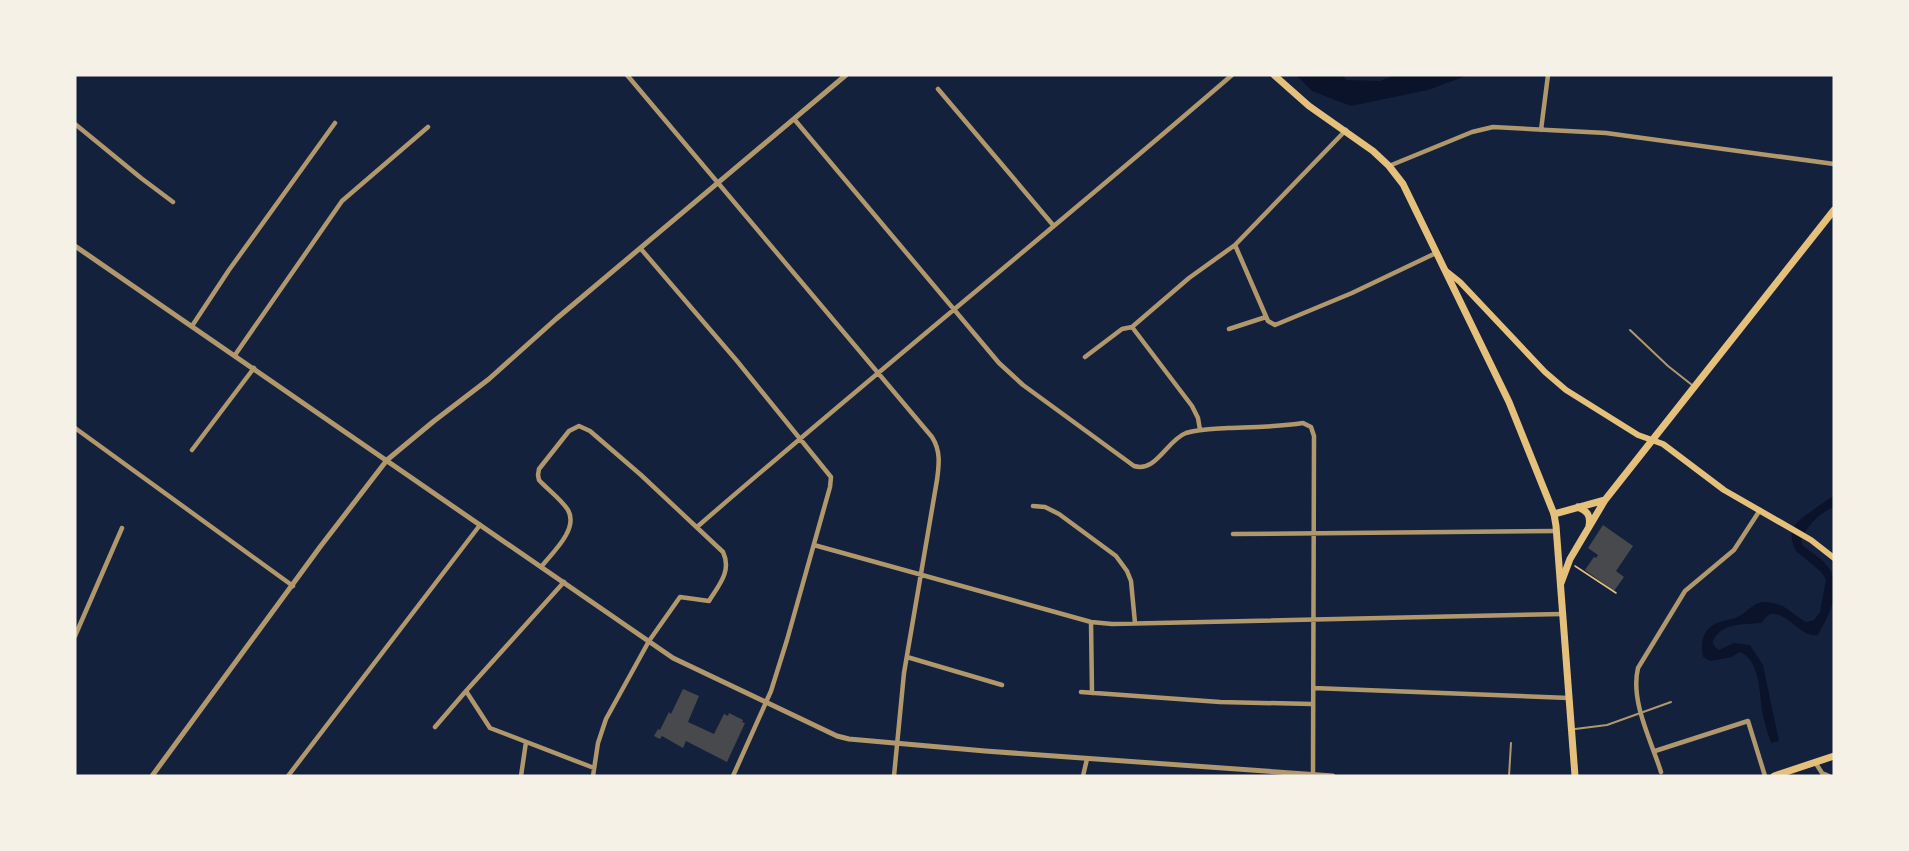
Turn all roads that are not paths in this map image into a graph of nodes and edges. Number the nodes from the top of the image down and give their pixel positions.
1 (627, 75) edge
2 (846, 75) edge
3 (1232, 75) edge
4 (1274, 75) edge
5 (1548, 75) edge
6 (938, 89) dead end
7 (794, 119) junction
8 (335, 123) dead end
9 (75, 124) edge
10 (428, 127) dead end
11 (1346, 130) junction
12 (1541, 130) junction
13 (1834, 164) edge
14 (1389, 166) junction
15 (718, 184) junction
16 (173, 202) dead end
17 (1834, 210) edge
18 (1053, 225) junction
19 (1235, 245) junction
20 (75, 246) edge
21 (640, 249) junction
22 (1436, 253) junction
23 (1444, 270) junction
24 (954, 310) junction
25 (1266, 317) junction
26 (192, 326) junction
27 (1132, 327) junction
28 (1229, 329) dead end
29 (1630, 330) dead end
30 (235, 355) junction
31 (1085, 357) dead end
32 (254, 368) junction
33 (878, 374) junction
34 (1694, 387) junction
35 (75, 428) edge
36 (1200, 430) junction
37 (799, 438) junction
38 (1652, 440) junction
39 (192, 450) dead end
40 (387, 460) junction
41 (1605, 500) junction
42 (1033, 506) dead end
43 (1578, 507) junction
44 (1760, 510) junction
45 (1554, 514) junction
46 (480, 525) junction
47 (697, 527) junction
48 (122, 528) dead end
49 (1588, 528) junction
50 (1557, 531) junction
51 (1233, 534) dead end
52 (1314, 534) junction
53 (814, 545) junction
54 (1834, 558) edge
55 (541, 567) junction
56 (921, 575) junction
57 (564, 582) junction
58 (1561, 583) junction
59 (293, 586) junction
60 (1563, 614) junction
61 (1313, 618) junction
62 (1090, 622) junction
63 (1135, 623) junction
64 (75, 636) edge
65 (648, 641) junction
66 (907, 657) junction
67 (1002, 685) dead end
68 (1313, 688) junction
69 (466, 691) junction
70 (1081, 692) dead end
71 (1092, 693) junction
72 (1569, 698) junction
73 (1671, 702) dead end
74 (766, 703) junction
75 (1312, 704) junction
76 (1641, 712) junction
77 (435, 727) dead end
78 (1572, 729) junction
79 (526, 742) junction
80 (897, 743) junction
81 (1511, 743) dead end
82 (1654, 751) junction
83 (1834, 756) edge
84 (1087, 759) junction
85 (1815, 762) junction
86 (594, 768) junction
87 (1661, 772) dead end
88 (1576, 773) edge
89 (1313, 774) junction
90 (152, 776) edge
91 (288, 776) edge
92 (520, 776) edge
93 (593, 776) edge
94 (733, 776) edge
95 (894, 776) edge
96 (1083, 776) edge
97 (1331, 776) edge
98 (1509, 776) edge
99 (1765, 776) edge
100 (1774, 776) edge
101 (1829, 776) edge

1 - 15 street
2 - 7 street
3 - 18 street
4 - 11 main road
5 - 12 street
6 - 18 street
7 - 15 street
7 - 24 street
8 - 26 street
9 - 16 street
10 - 30 street
11 - 14 main road
11 - 19 street
12 - 13 street
12 - 14 street
14 - 22 main road
15 - 21 street
15 - 33 street
17 - 34 main road
18 - 24 street
19 - 25 street
19 - 27 street
20 - 26 street
21 - 37 street
21 - 40 street
22 - 23 main road
22 - 25 street
23 - 38 main road
23 - 45 main road
24 - 33 street
24 - 36 street
25 - 28 street
26 - 30 street
27 - 31 street
27 - 36 street
29 - 34 lane
30 - 32 street
32 - 39 street
32 - 40 street
33 - 37 street
33 - 56 street
34 - 38 main road
35 - 59 street
36 - 52 street
37 - 47 street
37 - 53 street
38 - 41 main road
38 - 44 main road
40 - 46 street
40 - 59 street
41 - 43 main road
41 - 49 main road
42 - 63 street
43 - 45 main road
43 - 49 main road
44 - 54 main road
44 - 76 street
45 - 50 main road
46 - 55 street
46 - 91 street
47 - 55 street
47 - 65 street
48 - 64 street
49 - 58 main road
50 - 52 street
50 - 58 main road
51 - 52 street
52 - 61 street
53 - 56 street
53 - 74 street
55 - 57 street
56 - 62 street
56 - 66 street
57 - 65 street
57 - 69 street
58 - 60 main road
59 - 90 street
60 - 61 street
60 - 72 main road
61 - 63 street
61 - 68 street
62 - 63 street
62 - 71 street
65 - 74 street
65 - 86 street
66 - 67 street
66 - 80 street
68 - 72 street
68 - 75 street
69 - 77 street
69 - 79 street
70 - 71 street
71 - 75 street
72 - 78 main road
73 - 76 lane
74 - 80 street
74 - 94 street
75 - 89 street
76 - 78 lane
76 - 82 street
78 - 88 main road
79 - 86 street
79 - 92 street
80 - 84 street
80 - 95 street
81 - 98 lane
82 - 87 street
82 - 99 street
83 - 85 main road
84 - 89 street
84 - 96 street
85 - 100 main road
85 - 101 street
86 - 93 street
89 - 97 street

